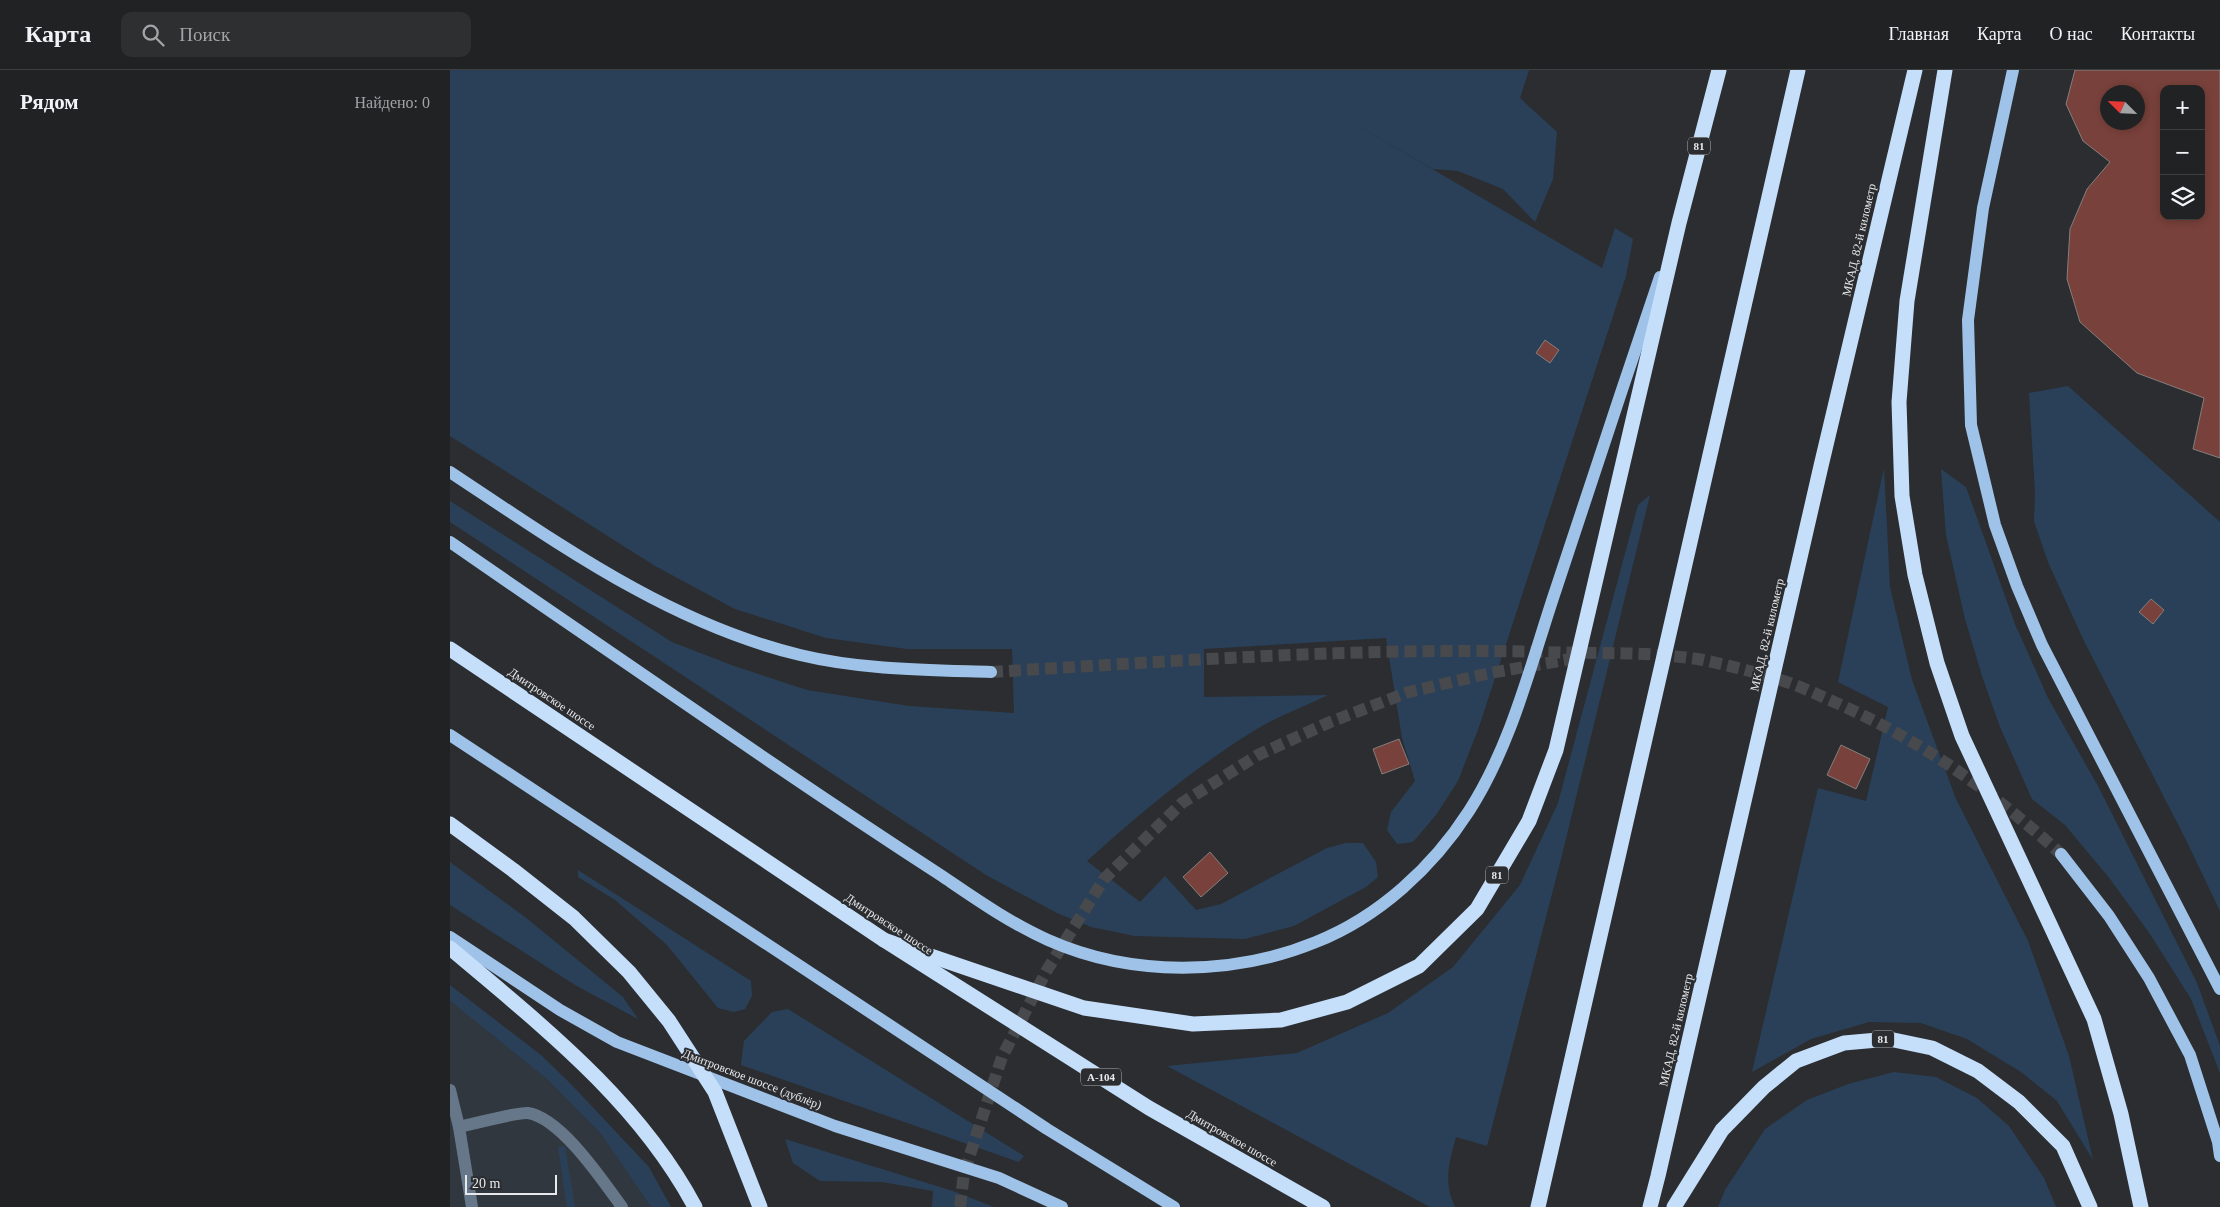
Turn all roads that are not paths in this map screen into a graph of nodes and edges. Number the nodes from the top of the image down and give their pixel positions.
1 (1719, 70) edge
2 (1798, 70) edge
3 (1915, 70) edge
4 (1945, 70) edge
5 (2013, 70) edge
6 (1679, 223) junction
7 (450, 472) edge
8 (450, 542) edge
9 (450, 648) edge
10 (991, 672) tunnel mouth
11 (450, 736) edge
12 (450, 824) edge
13 (2061, 854) tunnel mouth
14 (450, 937) edge
15 (884, 940) junction
16 (450, 948) edge
17 (2220, 990) edge
18 (450, 1090) edge
19 (459, 1126) junction
20 (2220, 1156) edge
21 (472, 1207) edge
22 (622, 1207) edge
23 (695, 1207) edge
24 (760, 1207) edge
25 (1062, 1207) edge
26 (1174, 1207) edge
27 (1323, 1207) edge
28 (1538, 1207) edge
29 (1650, 1207) edge
30 (1674, 1207) edge
31 (2090, 1207) edge
32 (2141, 1207) edge

1 - 6 highway, 81
2 - 28 highway
3 - 29 highway, МКАД, 82-й километр
4 - 32 highway
5 - 17 main road
6 - 8 main road
6 - 15 highway, 81
7 - 10 main road
9 - 15 highway, Дмитровское шоссе
11 - 26 main road
12 - 24 highway, bridge
13 - 20 main road
14 - 25 main road, Дмитровское шоссе (дублёр)
15 - 27 highway, Дмитровское шоссе / А-104
16 - 23 highway
18 - 19 lane
19 - 21 lane
19 - 22 lane
30 - 31 highway, 81

